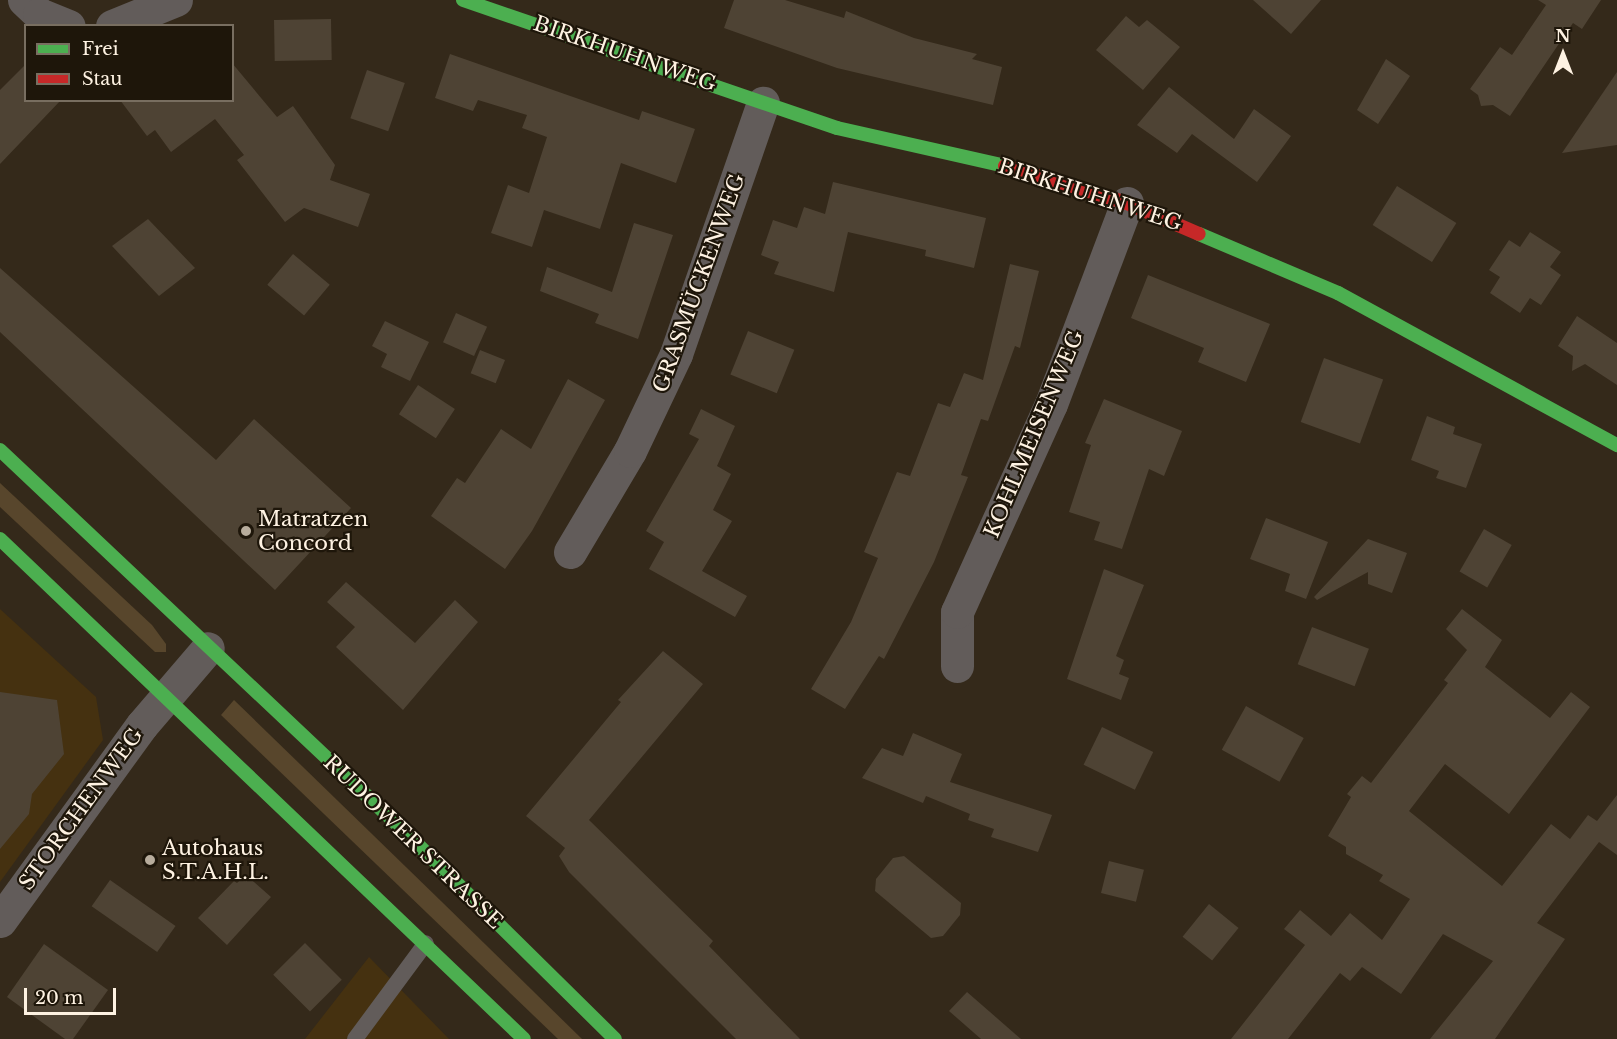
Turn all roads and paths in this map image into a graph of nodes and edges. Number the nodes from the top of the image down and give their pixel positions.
1 (24, 0) edge
2 (176, 0) edge
3 (463, 0) edge
4 (515, 8) edge
5 (64, 24) edge
6 (117, 24) edge
7 (764, 103) junction
8 (1126, 203) junction
9 (1617, 445) edge
10 (0, 450) edge
11 (0, 539) edge
12 (570, 552) dead end
13 (208, 648) junction
14 (957, 666) dead end
15 (164, 698) junction
16 (0, 921) edge
17 (426, 943) junction
18 (355, 1039) edge
19 (524, 1039) edge
20 (615, 1039) edge

1 - 5 street
2 - 6 street
3 - 4 main road, BIRKHUHNWEG
4 - 7 main road, BIRKHUHNWEG
7 - 8 main road, BIRKHUHNWEG
7 - 12 street, GRASMÜCKENWEG
8 - 9 main road, BIRKHUHNWEG
8 - 14 street, KOHLMEISENWEG
10 - 13 main road, RUDOWER STRASSE
11 - 15 main road
13 - 15 street
13 - 20 main road, RUDOWER STRASSE
15 - 16 street, STORCHENWEG
15 - 17 main road
17 - 18 lane
17 - 19 main road

